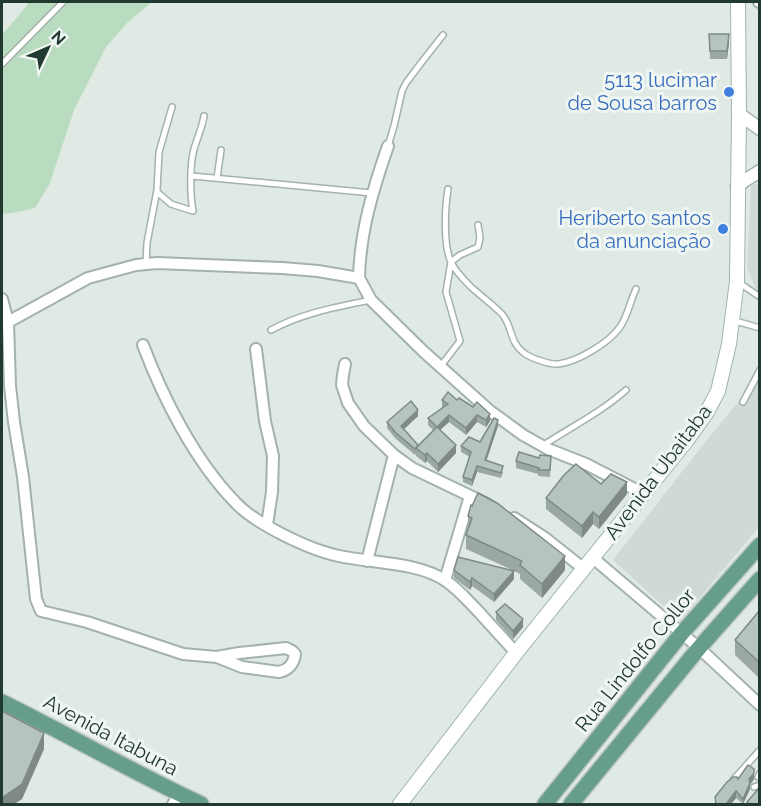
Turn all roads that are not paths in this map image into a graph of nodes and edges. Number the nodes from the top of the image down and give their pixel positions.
1 (63, 2) edge
2 (738, 2) edge
3 (443, 36) dead end
4 (2, 64) edge
5 (172, 107) dead end
6 (739, 114) junction
7 (204, 116) dead end
8 (759, 129) edge
9 (388, 146) joint
10 (221, 150) dead end
11 (759, 171) edge
12 (192, 176) junction
13 (217, 178) junction
14 (737, 187) junction
15 (448, 189) dead end
16 (157, 192) junction
17 (372, 193) junction
18 (478, 225) dead end
19 (451, 262) junction
20 (146, 264) junction
21 (358, 279) junction
22 (737, 281) junction
23 (636, 289) dead end
24 (759, 297) edge
25 (2, 299) edge
26 (371, 300) junction
27 (732, 320) junction
28 (8, 322) junction
29 (759, 328) edge
30 (271, 330) dead end
31 (143, 345) dead end
32 (256, 349) dead end
33 (345, 364) dead end
34 (440, 367) junction
35 (759, 370) edge
36 (626, 390) dead end
37 (743, 402) dead end
38 (542, 446) junction
39 (394, 455) junction
40 (644, 494) junction
41 (470, 496) junction
42 (267, 525) junction
43 (759, 545) edge
44 (367, 561) junction
45 (589, 564) junction
46 (759, 579) edge
47 (445, 580) junction
48 (682, 633) junction
49 (699, 648) junction
50 (516, 653) junction
51 (217, 657) junction
52 (2, 702) edge
53 (759, 705) edge
54 (759, 750) edge
55 (734, 779) edge
56 (176, 799) edge
57 (201, 804) edge
58 (400, 804) edge
59 (545, 804) edge
60 (571, 804) edge

1 - 4 lane
2 - 6 main road, Avenida Ubaitaba
3 - 9 lane
5 - 16 lane
6 - 8 street
6 - 14 main road, Avenida Ubaitaba
7 - 12 lane
9 - 17 street
10 - 13 lane
11 - 14 street
12 - 13 lane
12 - 16 lane
13 - 17 lane
14 - 22 main road, Avenida Ubaitaba
15 - 19 lane
16 - 20 lane
17 - 21 street
18 - 19 lane
19 - 23 lane
19 - 34 lane
20 - 21 street
20 - 28 street
21 - 26 street
22 - 24 lane
22 - 27 main road, Avenida Ubaitaba
25 - 28 street
26 - 30 lane
26 - 34 street
27 - 29 lane
27 - 40 main road, Avenida Ubaitaba
28 - 51 street
31 - 42 street
32 - 42 street
33 - 39 street
34 - 38 street
35 - 37 lane
36 - 38 lane
38 - 40 street
39 - 41 street
39 - 44 street
40 - 45 main road, Avenida Ubaitaba
41 - 45 street
41 - 47 street
42 - 44 street
43 - 48 main road, Rua Lindolfo Collor
44 - 47 street
45 - 48 street
45 - 50 main road, Avenida Ubaitaba
46 - 49 main road
47 - 50 street
48 - 49 street
48 - 59 main road, Rua Lindolfo Collor
49 - 53 street
49 - 60 main road
50 - 58 main road, Avenida Ubaitaba
51 - 51 street
52 - 56 main road, Avenida Itabuna
54 - 55 lane
56 - 57 main road, Avenida Itabuna

